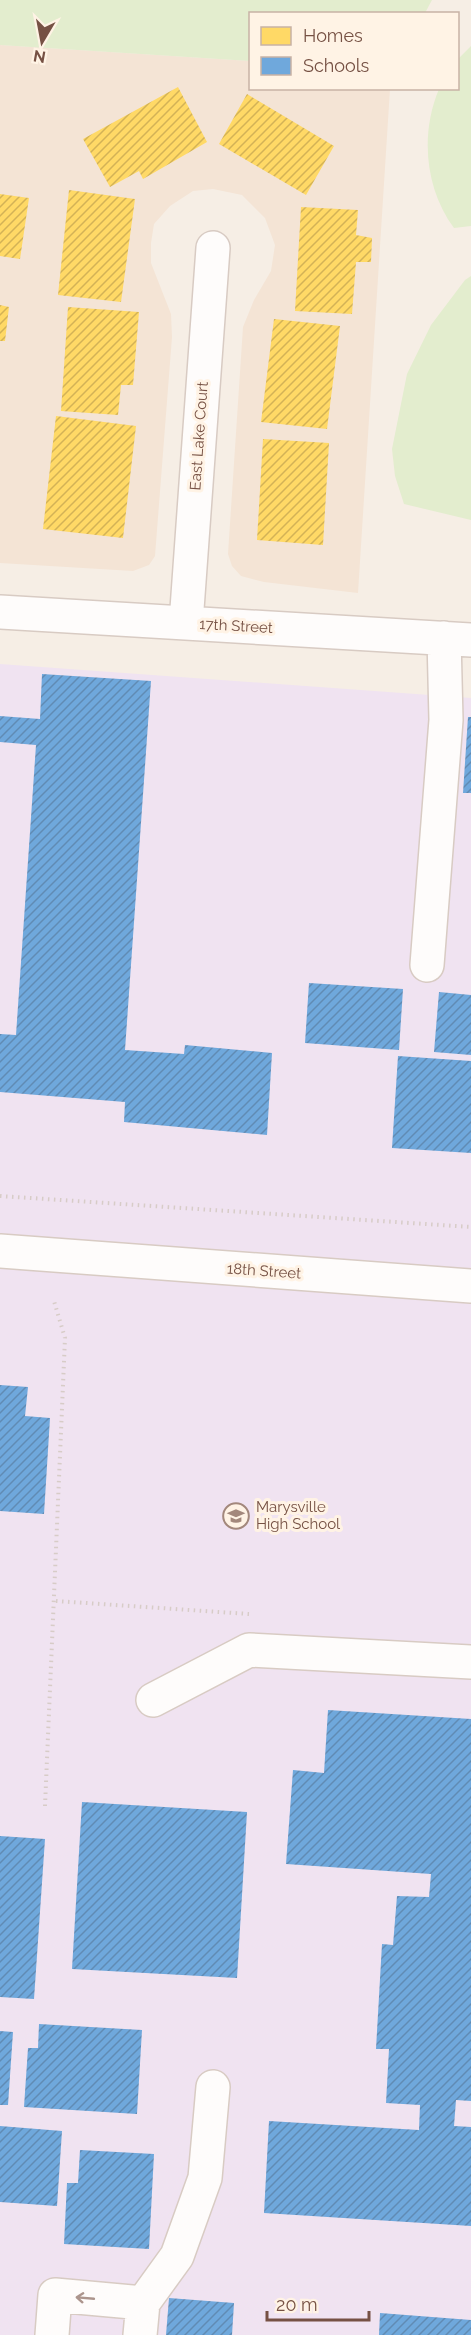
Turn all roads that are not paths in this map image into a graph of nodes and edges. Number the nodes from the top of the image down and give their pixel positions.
1 (213, 248) dead end
2 (0, 612) edge
3 (186, 623) junction
4 (458, 639) edge
5 (426, 965) dead end
6 (0, 1251) edge
7 (471, 1286) edge
8 (471, 1662) edge
9 (153, 1700) dead end
10 (213, 2087) dead end
11 (143, 2303) junction
12 (52, 2335) edge
13 (140, 2335) edge

1 - 3 street, East Lake Court
2 - 3 street, 17th Street
3 - 4 street, 17th Street
4 - 5 street
6 - 7 street, 18th Street
8 - 9 street
10 - 11 street
11 -> 12 street
11 - 13 street

